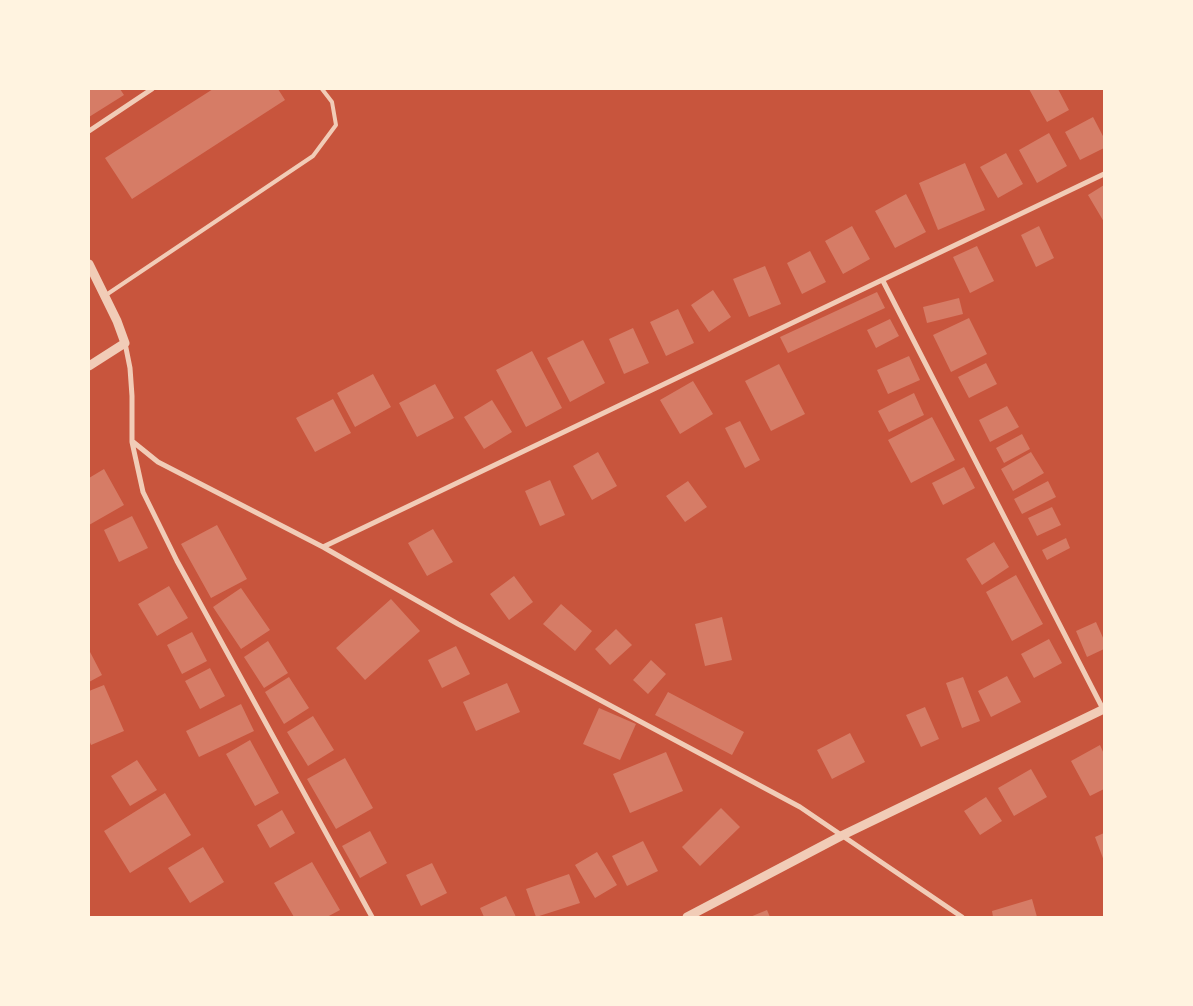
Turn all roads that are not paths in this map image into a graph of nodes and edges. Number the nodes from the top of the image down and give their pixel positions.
1 (152, 89) edge
2 (322, 89) edge
3 (89, 131) edge
4 (1104, 174) edge
5 (89, 264) edge
6 (883, 280) junction
7 (105, 296) junction
8 (125, 343) junction
9 (89, 366) edge
10 (132, 441) junction
11 (323, 546) junction
12 (1104, 710) edge
13 (842, 836) junction
14 (372, 917) edge
15 (687, 917) edge
16 (962, 917) edge

1 - 3 street
2 - 7 lane
4 - 6 street
5 - 7 street
6 - 11 street
6 - 12 street
7 - 8 street
8 - 9 street
8 - 10 street
10 - 11 street
10 - 14 street
11 - 13 street
12 - 13 street
13 - 15 street
13 - 16 street

